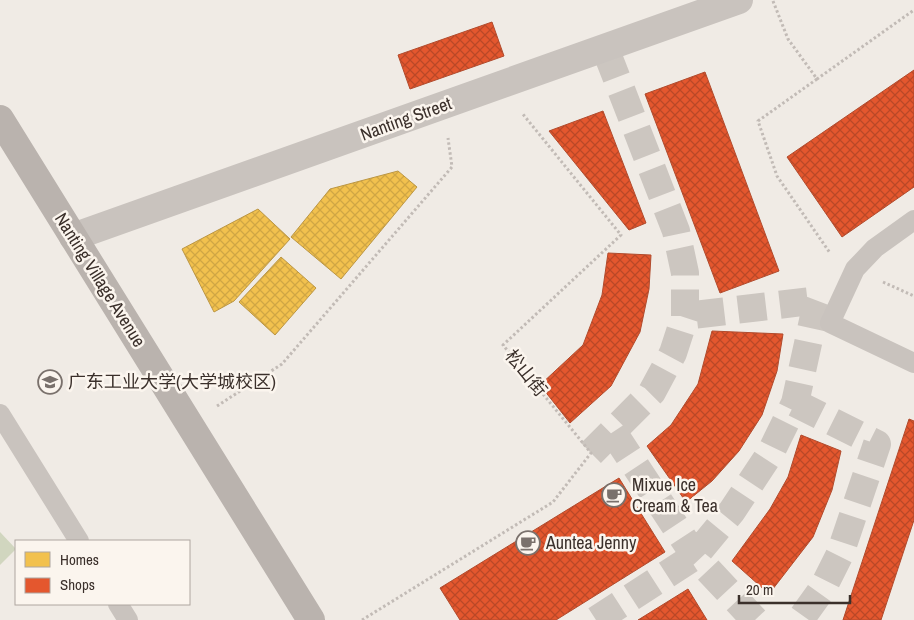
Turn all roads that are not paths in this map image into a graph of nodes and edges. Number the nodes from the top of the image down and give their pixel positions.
1 (739, 0) edge
2 (0, 119) edge
3 (914, 220) edge
4 (73, 237) junction
5 (914, 363) edge
6 (0, 414) edge
7 (78, 540) edge
8 (119, 605) edge
9 (128, 620) edge
10 (311, 620) edge

1 - 4 street, Nanting Street
2 - 4 street, Nanting Village Avenue
3 - 5 lane
4 - 10 street, Nanting Village Avenue
6 - 7 lane
8 - 9 lane

